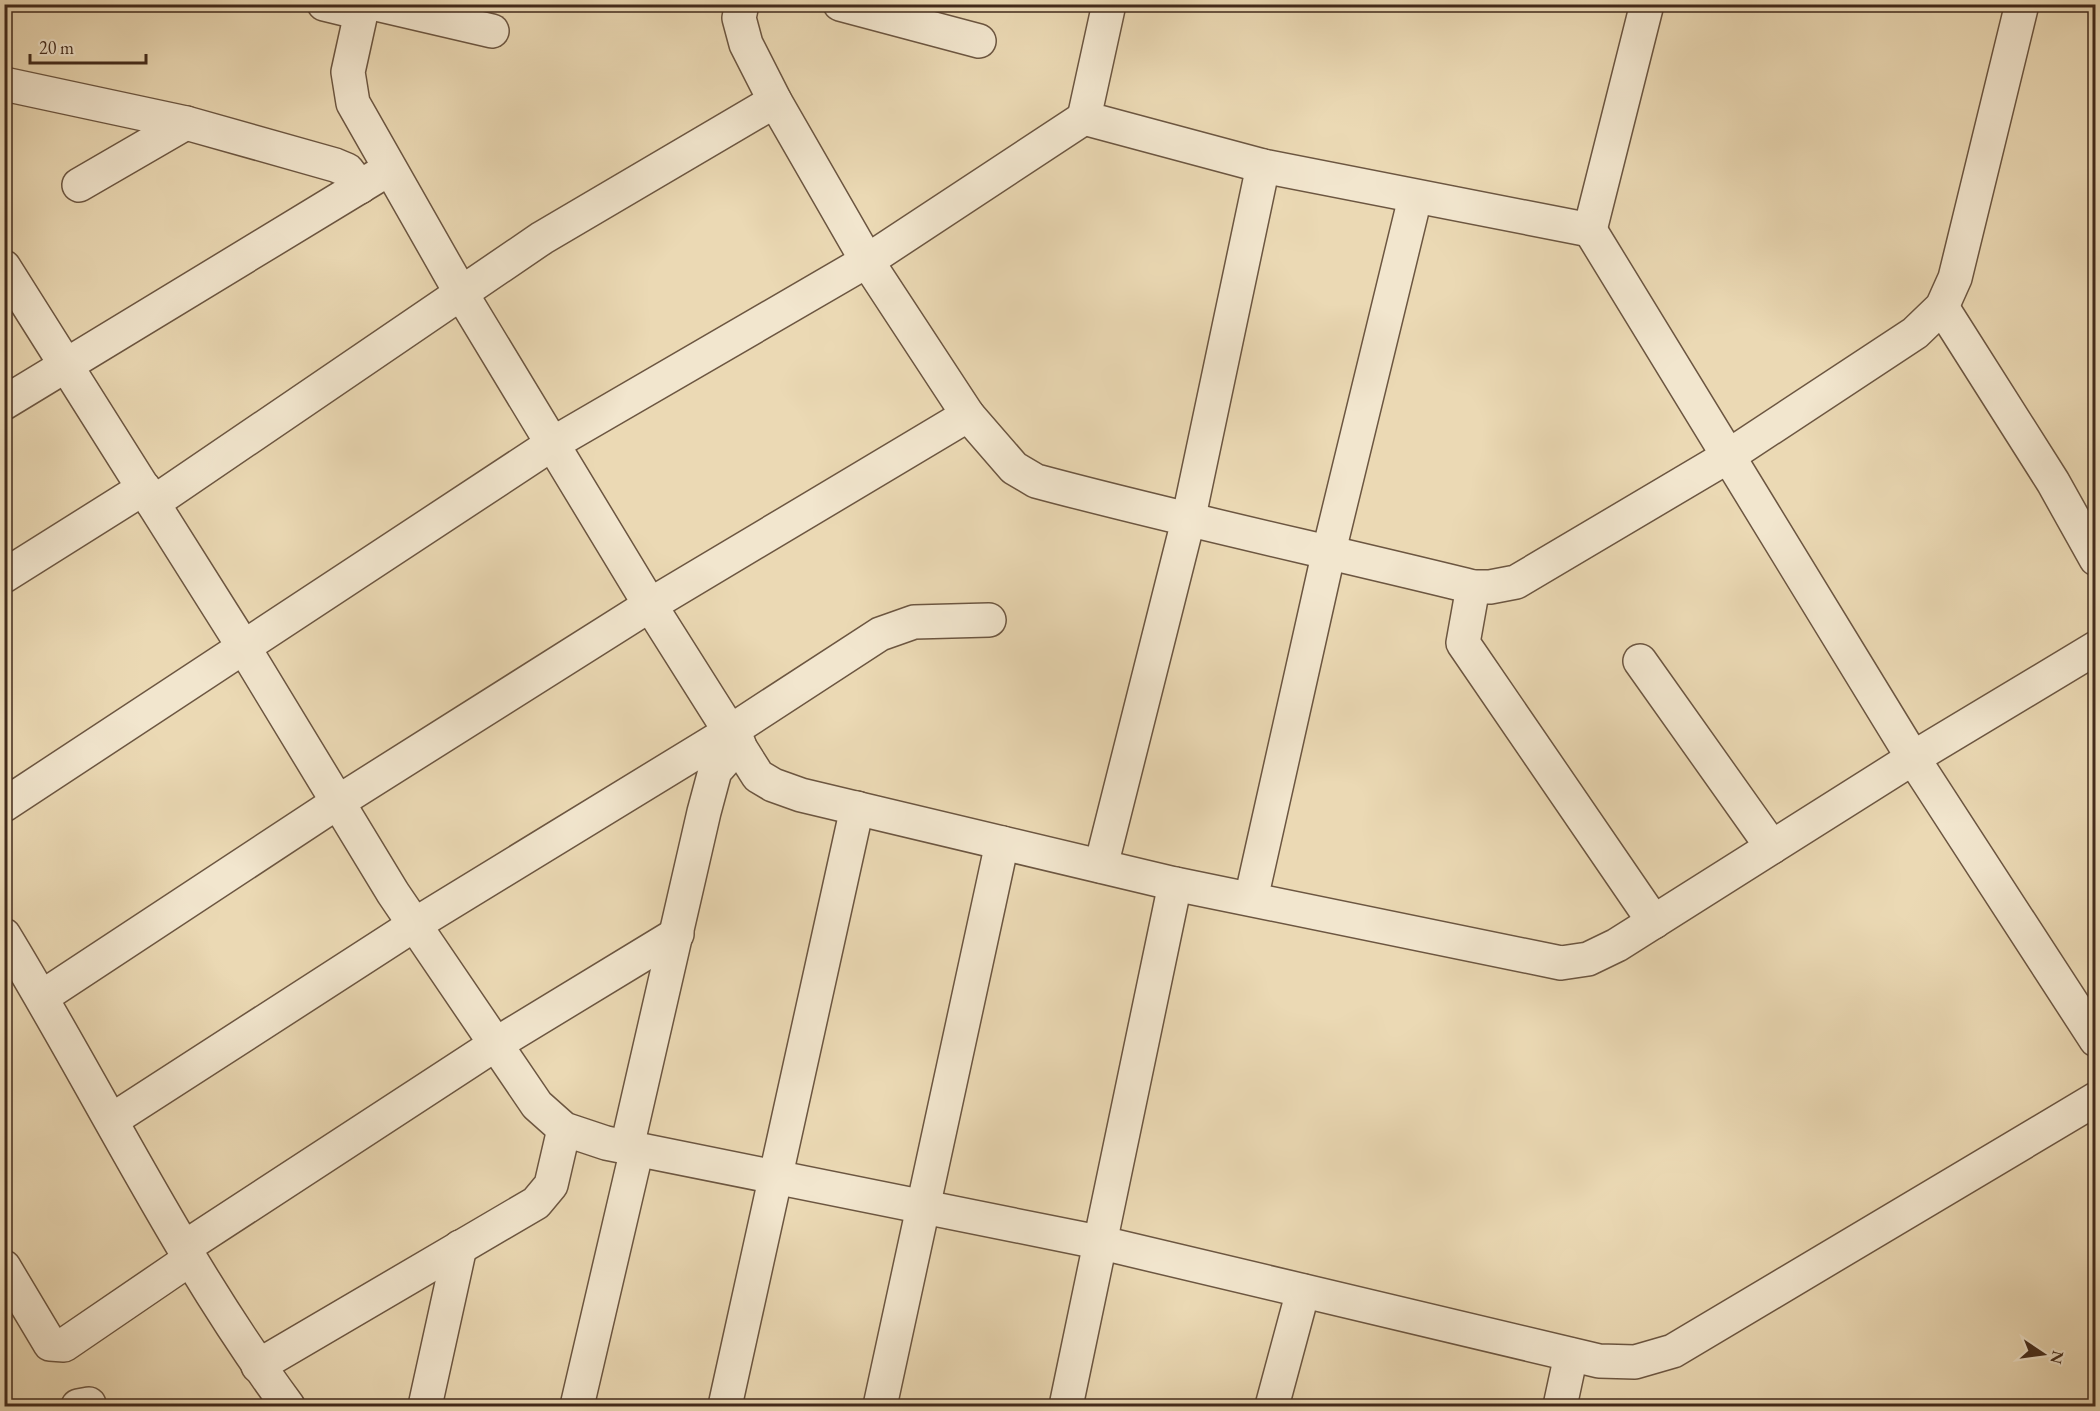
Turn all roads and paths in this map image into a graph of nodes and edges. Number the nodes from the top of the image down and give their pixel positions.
1 (324, 4) edge
2 (742, 4) edge
3 (840, 4) edge
4 (1109, 4) edge
5 (1647, 4) edge
6 (2022, 4) edge
7 (367, 7) edge
8 (492, 31) dead end
9 (979, 41) dead end
10 (4, 84) edge
11 (775, 101) junction
12 (1084, 118) junction
13 (186, 123) junction
14 (1263, 166) junction
15 (389, 169) junction
16 (79, 185) dead end
17 (360, 187) junction
18 (1416, 198) junction
19 (1590, 230) junction
20 (867, 261) junction
21 (4, 267) edge
22 (461, 293) junction
23 (1942, 307) junction
24 (66, 364) junction
25 (4, 403) edge
26 (968, 415) junction
27 (552, 444) junction
28 (1726, 456) junction
29 (149, 496) junction
30 (1188, 521) junction
31 (1329, 551) junction
32 (2096, 558) edge
33 (4, 576) edge
34 (1473, 587) junction
35 (650, 605) junction
36 (989, 620) dead end
37 (243, 646) junction
38 (2096, 648) edge
39 (1640, 661) dead end
40 (735, 737) junction
41 (1912, 758) junction
42 (338, 802) junction
43 (4, 805) edge
44 (857, 808) junction
45 (1002, 843) junction
46 (1772, 847) junction
47 (1101, 866) junction
48 (1175, 884) junction
49 (1251, 899) junction
50 (1654, 922) junction
51 (414, 925) junction
52 (677, 934) junction
53 (4, 935) edge
54 (42, 997) junction
55 (2096, 1040) edge
56 (496, 1044) junction
57 (2096, 1099) edge
58 (112, 1120) junction
59 (564, 1129) junction
60 (632, 1148) junction
61 (777, 1177) junction
62 (922, 1207) junction
63 (1098, 1242) junction
64 (460, 1247) junction
65 (188, 1253) junction
66 (4, 1267) edge
67 (1303, 1291) junction
68 (1571, 1355) junction
69 (258, 1366) junction
70 (288, 1407) edge
71 (425, 1407) edge
72 (577, 1407) edge
73 (725, 1407) edge
74 (880, 1407) edge
75 (1066, 1407) edge
76 (1272, 1407) edge
77 (1560, 1407) edge

1 - 7 street
2 - 11 street
3 - 9 street
4 - 12 street
5 - 19 street
6 - 23 street
7 - 8 street
7 - 15 street
10 - 13 street
11 - 20 street
11 - 22 street
12 - 14 street
12 - 20 street
13 - 16 street
13 - 17 street
14 - 18 street
14 - 30 street
15 - 17 street
15 - 22 street
17 - 24 street
18 - 19 street
18 - 31 street
19 - 28 street
20 - 26 street
20 - 27 street
21 - 24 street
22 - 27 street
22 - 29 street
23 - 28 street
23 - 32 street
24 - 25 street
24 - 29 street
26 - 30 street
26 - 35 street
27 - 35 street
27 - 37 street
28 - 34 street
28 - 41 street
29 - 33 street
29 - 37 street
30 - 31 street
30 - 47 street
31 - 34 street
31 - 49 street
34 - 50 street
35 - 40 street
35 - 42 street
36 - 40 street
37 - 42 street
37 - 43 street
38 - 41 street
39 - 46 street
40 - 44 street
40 - 51 street
40 - 52 street
41 - 46 street
41 - 55 street
42 - 51 street
42 - 54 street
44 - 45 street
44 - 61 street
45 - 47 street
45 - 62 street
46 - 50 street
47 - 48 street
48 - 49 street
48 - 63 street
49 - 50 street
51 - 56 street
51 - 58 street
52 - 56 street
52 - 60 street
53 - 54 street
54 - 58 street
56 - 59 street
56 - 65 street
57 - 68 street
58 - 65 street
59 - 60 street
59 - 64 street
60 - 61 street
60 - 72 street
61 - 62 street
61 - 73 street
62 - 63 street
62 - 74 street
63 - 67 street
63 - 75 street
64 - 69 street
64 - 71 street
65 - 66 street
65 - 69 street
67 - 68 street
67 - 76 street
68 - 77 street
69 - 70 street

